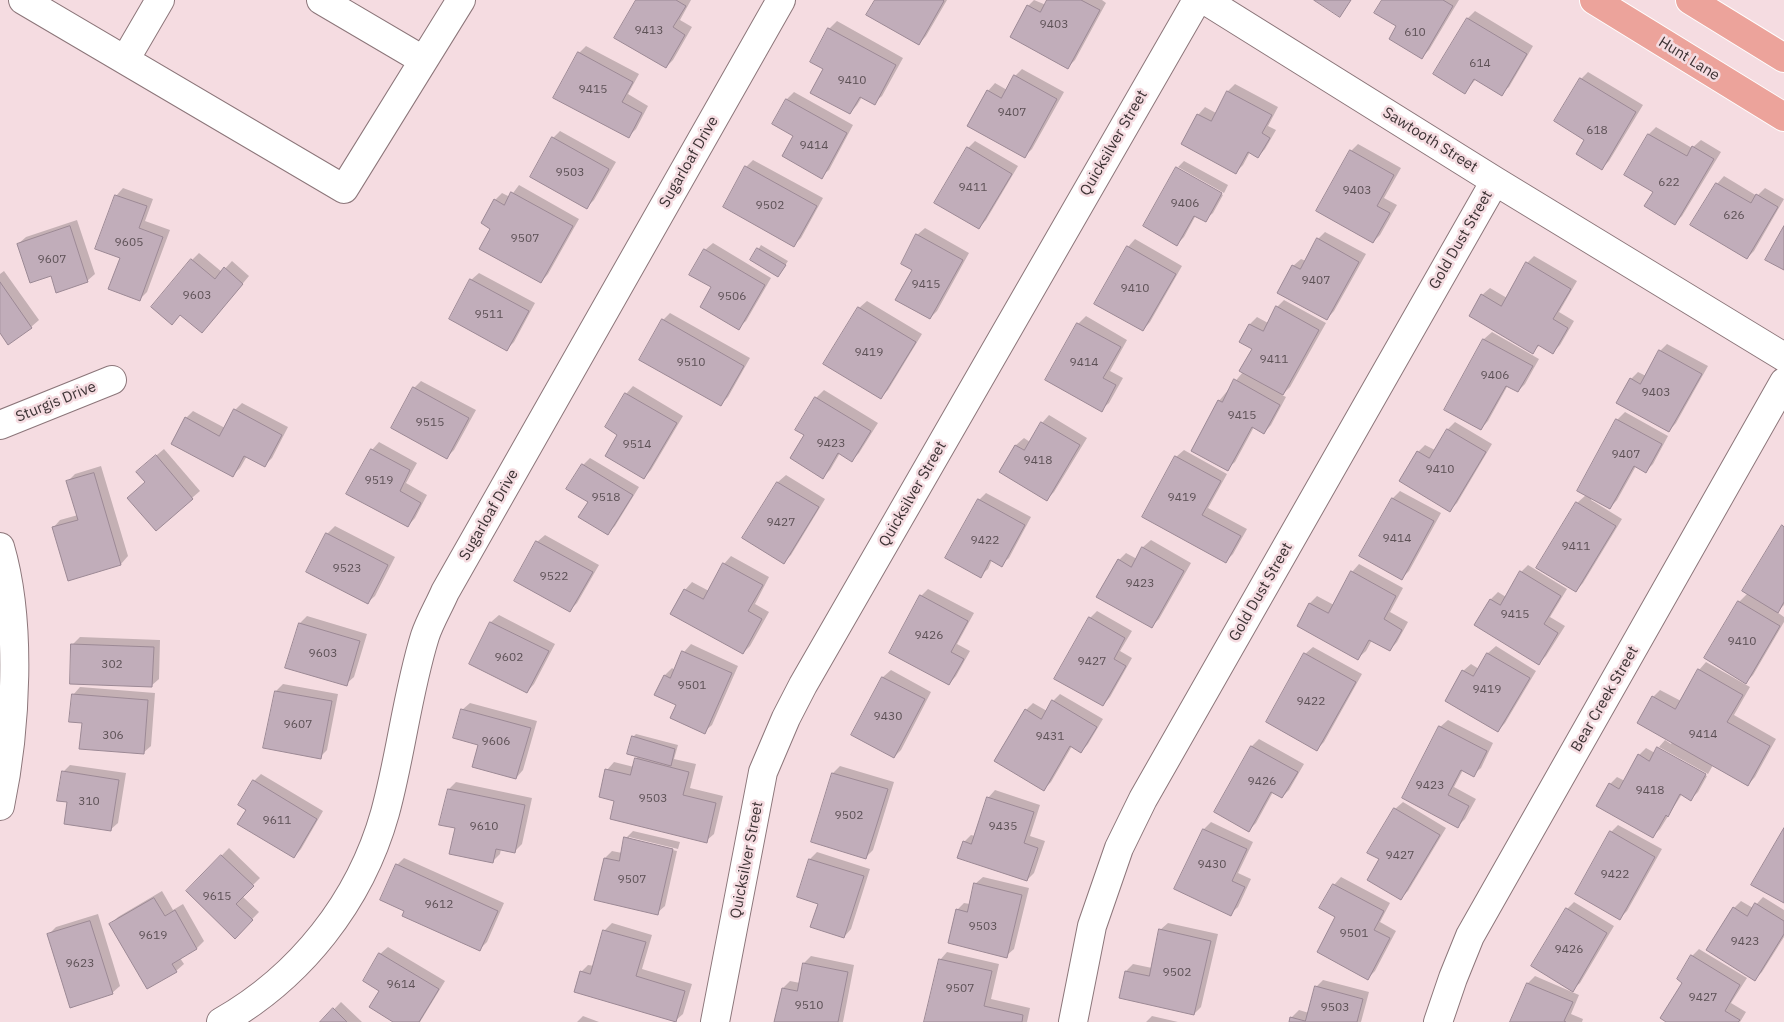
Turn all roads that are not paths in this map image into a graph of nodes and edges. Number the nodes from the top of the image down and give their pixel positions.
1 (24, 0) edge
2 (160, 0) edge
3 (321, 0) edge
4 (461, 0) edge
5 (781, 0) edge
6 (1197, 0) edge
7 (1205, 0) edge
8 (1594, 0) edge
9 (1690, 0) edge
10 (1784, 58) edge
11 (125, 60) junction
12 (424, 60) junction
13 (1784, 117) edge
14 (1494, 181) junction
15 (1784, 357) edge
16 (112, 380) dead end
17 (1784, 382) edge
18 (0, 424) edge
19 (0, 548) edge
20 (7, 658) edge
21 (0, 806) edge
22 (221, 1022) edge
23 (715, 1022) edge
24 (1073, 1022) edge
25 (1438, 1022) edge

1 - 11 street
2 - 11 street
3 - 12 street
4 - 12 street
5 - 22 street, Sugarloaf Drive
6 - 23 street, Quicksilver Street
7 - 14 street, Sawtooth Street
8 - 13 main road, Hunt Lane
9 - 10 main road
11 - 12 street
14 - 15 street, Sawtooth Street
14 - 24 street, Gold Dust Street
16 - 18 street, Sturgis Drive
17 - 25 street, Bear Creek Street
19 - 20 street
20 - 21 street

